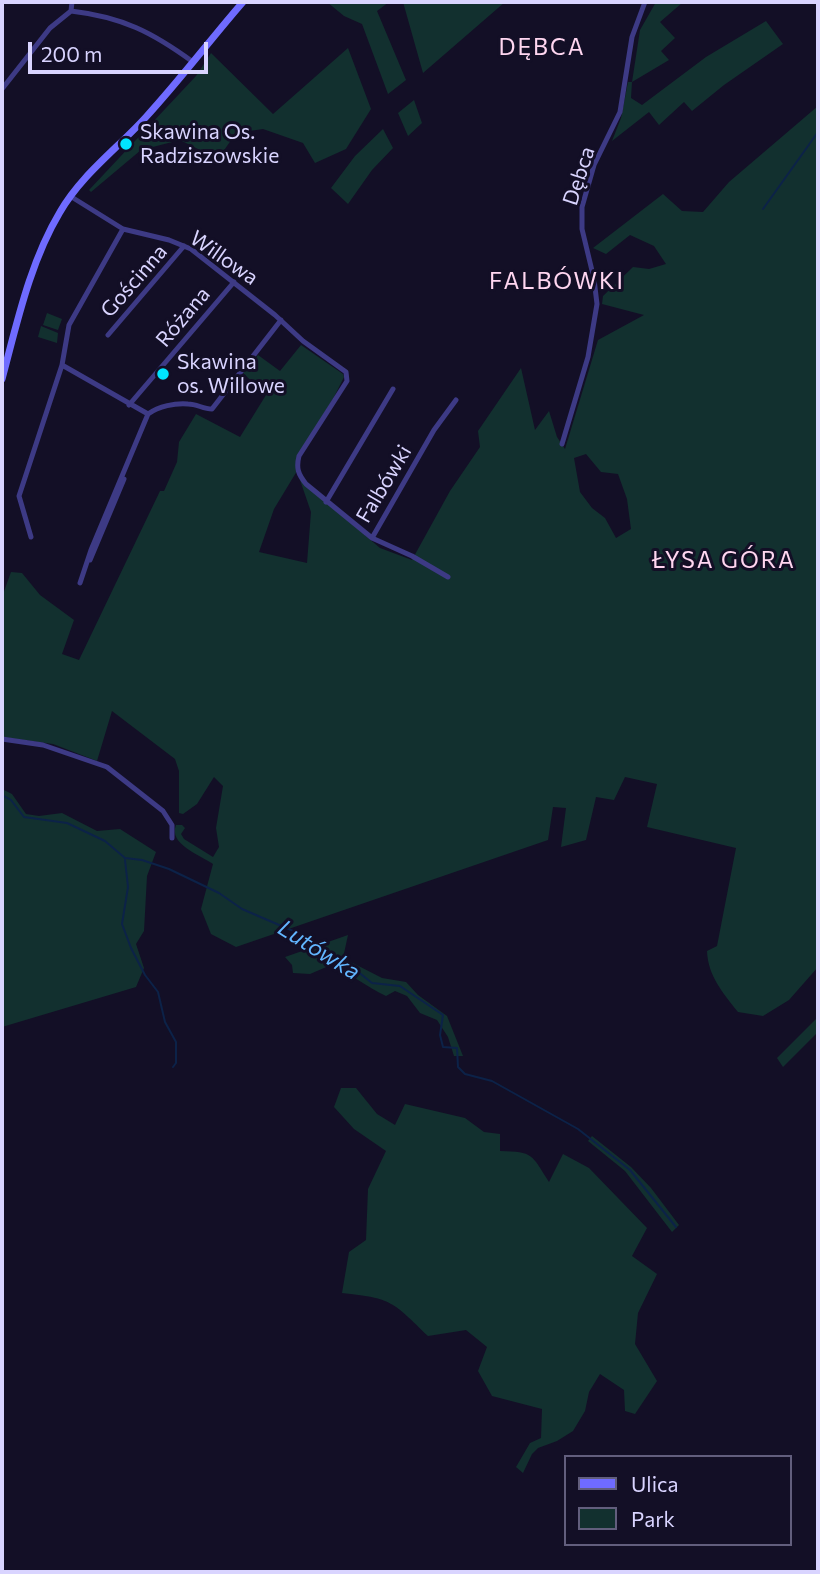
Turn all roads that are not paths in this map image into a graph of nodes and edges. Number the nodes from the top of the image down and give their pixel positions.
1 (72, 2) edge
2 (243, 2) edge
3 (645, 2) edge
4 (71, 11) junction
5 (193, 62) junction
6 (2, 89) edge
7 (70, 196) junction
8 (123, 229) junction
9 (184, 246) junction
10 (234, 282) junction
11 (281, 320) junction
12 (108, 335) dead end
13 (62, 365) junction
14 (346, 372) joint
15 (2, 379) edge
16 (393, 389) dead end
17 (456, 400) dead end
18 (129, 405) junction
19 (148, 414) junction
20 (562, 444) dead end
21 (326, 502) junction
22 (31, 537) dead end
23 (372, 538) junction
24 (447, 577) dead end
25 (80, 583) dead end
26 (2, 739) edge
27 (172, 838) dead end

1 - 4 street
2 - 5 street
3 - 20 street, Dębca
4 - 5 street
4 - 6 street
5 - 7 street
7 - 8 street, Willowa
7 - 15 street
8 - 9 street, Willowa
8 - 13 street
9 - 10 street, Willowa
9 - 12 street, Gościnna
10 - 11 street, Willowa
10 - 18 street, Różana
11 - 14 street, Willowa
11 - 19 street
13 - 18 street
13 - 22 street
14 - 21 street, Falbówki
16 - 21 street, Falbówki
17 - 23 street, Falbówki
18 - 19 street
19 - 25 street
21 - 23 street, Falbówki
23 - 24 street
26 - 27 street

